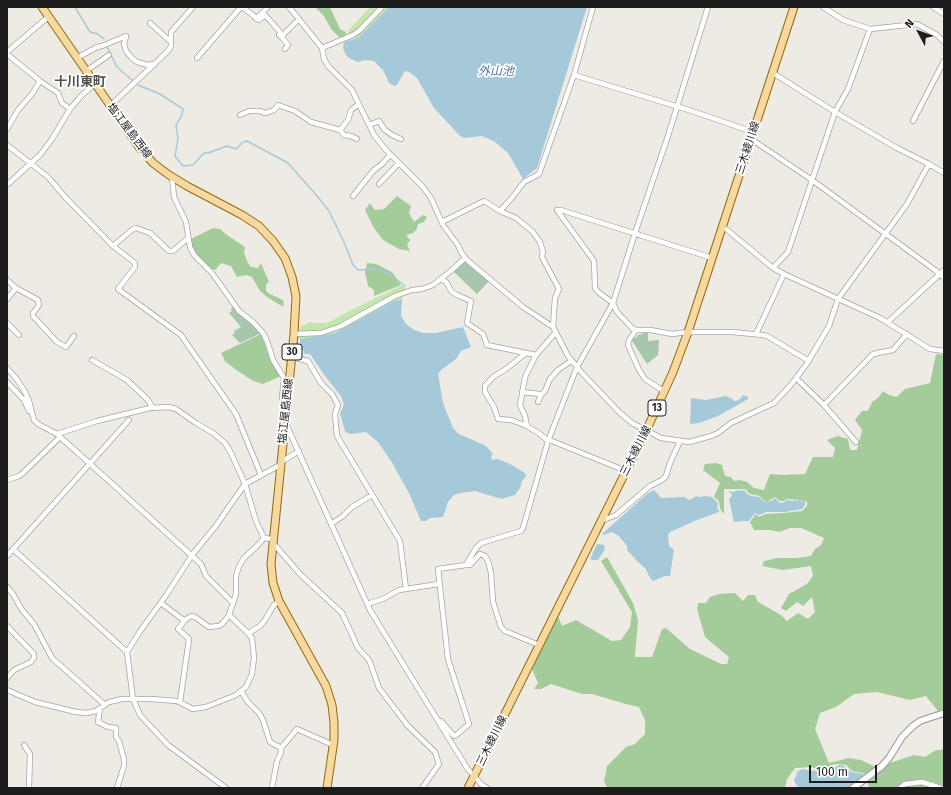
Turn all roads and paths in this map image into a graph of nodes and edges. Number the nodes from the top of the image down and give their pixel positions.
1 (42, 7) edge
2 (193, 7) edge
3 (241, 7) edge
4 (268, 7) edge
5 (289, 7) edge
6 (382, 7) edge
7 (593, 7) edge
8 (708, 7) edge
9 (794, 7) edge
10 (823, 7) edge
11 (933, 7) edge
12 (944, 14) edge
13 (48, 17) junction
14 (256, 19) junction
15 (299, 20) junction
16 (150, 22) dead end
17 (870, 29) junction
18 (280, 35) junction
19 (171, 42) junction
20 (944, 42) edge
21 (322, 48) junction
22 (285, 49) dead end
23 (7, 53) edge
24 (109, 55) dead end
25 (77, 58) junction
26 (198, 58) dead end
27 (944, 61) edge
28 (154, 64) junction
29 (86, 71) junction
30 (773, 73) junction
31 (574, 75) junction
32 (40, 81) junction
33 (95, 84) junction
34 (359, 104) junction
35 (110, 106) junction
36 (678, 106) junction
37 (70, 109) junction
38 (835, 112) junction
39 (240, 115) dead end
40 (913, 121) dead end
41 (369, 125) junction
42 (7, 129) edge
43 (340, 130) junction
44 (752, 135) junction
45 (357, 139) dead end
46 (401, 139) dead end
47 (7, 145) edge
48 (390, 155) junction
49 (399, 163) junction
50 (32, 164) junction
51 (930, 164) junction
52 (944, 173) edge
53 (172, 177) junction
54 (812, 180) junction
55 (379, 184) dead end
56 (7, 185) edge
57 (353, 196) dead end
58 (500, 211) junction
59 (442, 222) junction
60 (722, 228) junction
61 (635, 233) junction
62 (886, 233) junction
63 (188, 238) junction
64 (112, 246) junction
65 (465, 258) junction
66 (712, 258) junction
67 (773, 268) junction
68 (942, 272) edge
69 (784, 274) junction
70 (944, 278) edge
71 (440, 279) junction
72 (7, 280) edge
73 (16, 288) junction
74 (7, 299) edge
75 (838, 299) junction
76 (613, 303) junction
77 (888, 322) junction
78 (7, 323) edge
79 (553, 327) junction
80 (636, 330) junction
81 (556, 332) junction
82 (688, 332) junction
83 (294, 334) junction
84 (756, 334) junction
85 (907, 334) junction
86 (19, 335) dead end
87 (74, 336) dead end
88 (944, 351) edge
89 (526, 353) junction
90 (536, 355) junction
91 (292, 357) junction
92 (92, 360) dead end
93 (572, 361) junction
94 (809, 361) junction
95 (577, 367) junction
96 (7, 368) edge
97 (796, 378) junction
98 (7, 382) edge
99 (522, 392) junction
100 (665, 392) junction
101 (541, 395) junction
102 (538, 402) dead end
103 (287, 405) junction
104 (824, 405) junction
105 (153, 408) junction
106 (34, 420) junction
107 (129, 420) dead end
108 (285, 422) junction
109 (527, 426) junction
110 (646, 431) junction
111 (59, 435) junction
112 (548, 441) junction
113 (680, 441) junction
114 (856, 442) dead end
115 (299, 451) junction
116 (281, 463) junction
117 (89, 464) junction
118 (626, 470) junction
119 (261, 475) junction
120 (7, 480) edge
121 (245, 484) junction
122 (372, 495) junction
123 (601, 521) junction
124 (331, 524) junction
125 (264, 538) junction
126 (272, 541) junction
127 (13, 549) junction
128 (7, 556) edge
129 (192, 556) junction
130 (466, 565) junction
131 (439, 584) junction
132 (7, 587) edge
133 (406, 589) junction
134 (279, 601) junction
135 (233, 602) junction
136 (161, 603) junction
137 (367, 604) junction
138 (229, 615) junction
139 (185, 620) junction
140 (7, 626) edge
141 (248, 633) junction
142 (539, 645) junction
143 (127, 652) junction
144 (7, 678) edge
145 (7, 690) edge
146 (241, 691) junction
147 (133, 699) junction
148 (180, 702) junction
149 (103, 706) junction
150 (944, 712) edge
151 (439, 722) junction
152 (24, 745) dead end
153 (333, 745) junction
154 (281, 748) junction
155 (474, 776) junction
156 (29, 788) edge
157 (117, 788) edge
158 (226, 788) edge
159 (272, 788) edge
160 (327, 788) edge
161 (422, 788) edge
162 (468, 788) edge
163 (486, 788) edge
164 (854, 788) edge
165 (900, 788) edge
166 (941, 788) edge

1 - 13 main road, 塩江屋島西線 / 30
2 - 19 street
3 - 14 street
3 - 26 street
4 - 14 street
5 - 15 street
6 - 21 street
7 - 31 street
8 - 36 street
9 - 30 main road, 三木綾川線 / 13
10 - 17 street
11 - 12 street
13 - 23 street
13 - 25 main road, 塩江屋島西線 / 30
14 - 18 street
15 - 18 street
15 - 21 street
16 - 19 street
17 - 20 street
17 - 38 street
18 - 22 street
19 - 28 street
21 - 34 street
23 - 32 street
24 - 29 street
25 - 28 street
25 - 29 main road, 塩江屋島西線 / 30
27 - 40 street
28 - 35 street
29 - 33 main road, 塩江屋島西線 / 30
30 - 38 street
30 - 44 main road, 三木綾川線 / 13
31 - 36 street
31 - 58 street
32 - 37 street
32 - 42 street
33 - 35 main road, 塩江屋島西線 / 30
33 - 37 street
34 - 41 street
34 - 43 street
35 - 53 main road, 塩江屋島西線 / 30
36 - 44 street
36 - 61 street
37 - 50 street
38 - 51 street
38 - 54 street
39 - 43 street
41 - 46 street
41 - 48 street
43 - 45 street
44 - 54 street
44 - 60 main road, 三木綾川線 / 13
47 - 50 street
48 - 49 street
48 - 57 street
49 - 55 street
49 - 59 street
50 - 56 street
50 - 64 street
51 - 52 street
51 - 62 street
53 - 63 street
53 - 83 main road, 塩江屋島西線 / 30
54 - 62 street
54 - 67 street
58 - 59 street
58 - 79 street
59 - 65 street
60 - 66 main road, 三木綾川線 / 13
60 - 67 street
61 - 66 street
61 - 76 street
61 - 76 street
62 - 68 street
62 - 75 street
63 - 64 street
63 - 103 street
64 - 119 street
65 - 71 street
65 - 79 street
66 - 82 main road, 三木綾川線 / 13
67 - 69 street
68 - 70 street
68 - 77 street
69 - 75 street
69 - 84 street
71 - 83 street
71 - 89 street
72 - 73 street
73 - 74 street
73 - 87 street
75 - 77 street
75 - 94 street
76 - 80 street
76 - 95 street
77 - 85 street
78 - 86 street
79 - 81 street
80 - 82 street
80 - 100 street
81 - 90 street
81 - 93 street
82 - 84 street
82 - 100 main road, 三木綾川線 / 13
83 - 91 main road, 塩江屋島西線 / 30
84 - 94 street
85 - 88 street
85 - 104 street
89 - 90 street
89 - 109 street
90 - 99 street
91 - 103 main road, 塩江屋島西線 / 30
91 - 122 street
92 - 105 street
93 - 95 street
93 - 101 street
94 - 97 street
95 - 110 street
95 - 112 street
96 - 106 street
97 - 104 street
97 - 113 street
98 - 106 street
99 - 101 street
99 - 109 street
100 - 110 main road, 三木綾川線 / 13
101 - 102 street
103 - 108 main road, 塩江屋島西線 / 30
104 - 114 street
105 - 111 street
105 - 121 street
106 - 111 street
107 - 117 street
108 - 115 street
108 - 116 main road, 塩江屋島西線 / 30
109 - 112 street
110 - 113 street
110 - 118 main road, 三木綾川線 / 13
111 - 117 street
111 - 120 street
112 - 118 street
112 - 130 street
113 - 123 street
115 - 116 street
115 - 124 street
116 - 119 street
116 - 126 main road, 塩江屋島西線 / 30
117 - 127 street
117 - 129 street
118 - 123 main road, 三木綾川線 / 13
119 - 121 street
121 - 125 street
121 - 129 street
122 - 124 street
122 - 133 street
123 - 142 main road, 三木綾川線 / 13
124 - 137 street
125 - 126 street
125 - 135 street
126 - 134 main road, 塩江屋島西線 / 30
126 - 161 street
127 - 128 street
127 - 143 street
129 - 135 street
129 - 136 street
130 - 131 street
130 - 142 street
131 - 133 street
131 - 151 street
132 - 149 street
133 - 137 street
134 - 141 street
134 - 153 main road, 塩江屋島西線 / 30
135 - 138 street
136 - 139 street
136 - 143 street
137 - 151 street
138 - 139 street
138 - 141 street
139 - 148 street
140 - 144 street
141 - 146 street
142 - 155 main road, 三木綾川線 / 13
143 - 147 street
145 - 149 street
146 - 148 street
146 - 154 street
147 - 148 street
147 - 149 street
147 - 158 street
149 - 157 street
150 - 164 street
151 - 155 street
152 - 156 street
153 - 154 street
153 - 160 main road, 塩江屋島西線 / 30
154 - 159 street
155 - 162 main road, 三木綾川線 / 13
155 - 163 street
165 - 166 street

